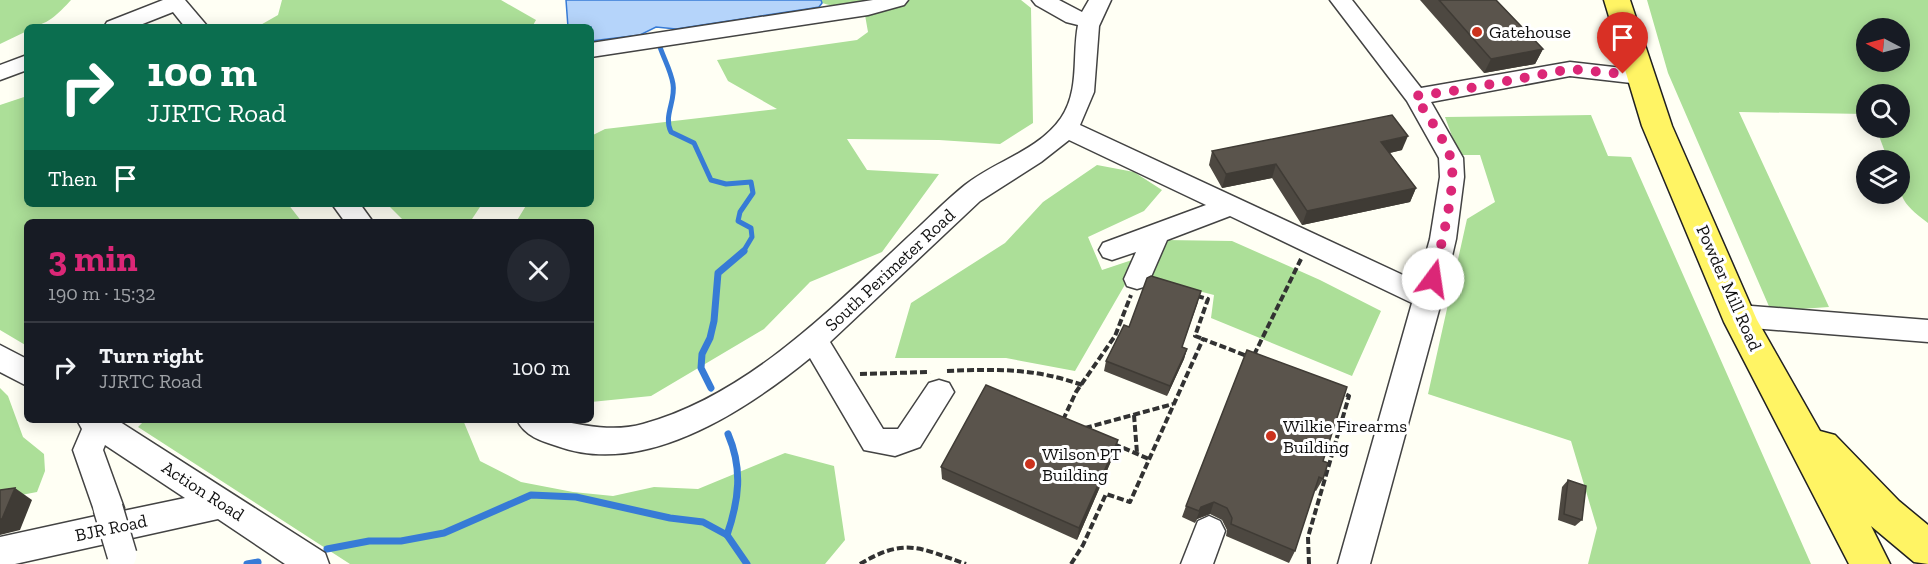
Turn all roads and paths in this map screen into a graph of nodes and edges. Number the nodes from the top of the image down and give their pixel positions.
1 (897, 0) edge
2 (1043, 0) edge
3 (1341, 0) edge
4 (1617, 0) edge
5 (175, 1) edge
6 (1095, 10) edge
7 (122, 24) edge
8 (194, 24) edge
9 (594, 50) edge
10 (24, 63) edge
11 (0, 73) edge
12 (1640, 77) junction
13 (1415, 96) junction
14 (1065, 128) junction
15 (1229, 206) junction
16 (348, 207) edge
17 (358, 219) edge
18 (1158, 231) junction
19 (1310, 243) junction
20 (1112, 249) dead end
21 (1137, 279) joint
22 (1190, 293) edge
23 (1428, 299) junction
24 (1739, 316) junction
25 (1928, 331) edge
26 (1203, 339) junction
27 (814, 340) junction
28 (0, 357) edge
29 (1252, 358) junction
30 (1263, 362) edge
31 (24, 372) edge
32 (833, 373) junction
33 (938, 378) junction
34 (1082, 385) junction
35 (1338, 391) edge
36 (1174, 404) junction
37 (1134, 415) junction
38 (1794, 416) junction
39 (95, 423) edge
40 (97, 423) edge
41 (538, 423) edge
42 (1071, 426) edge
43 (1090, 434) edge
44 (1109, 442) edge
45 (1137, 453) junction
46 (1149, 459) junction
47 (223, 504) junction
48 (1209, 531) dead end
49 (1928, 549) edge
50 (0, 552) edge
51 (123, 559) edge
52 (313, 564) edge
53 (860, 564) edge
54 (966, 564) edge
55 (1071, 564) edge
56 (1197, 564) edge
57 (1309, 564) edge
58 (1354, 564) edge
59 (1870, 564) edge

1 - 9 lane
2 - 6 lane
3 - 13 lane
4 - 12 main road, Powder Mill Road
5 - 7 lane
5 - 8 lane
6 - 14 lane, South Perimeter Road
10 - 11 lane
12 - 13 lane
12 - 24 main road, Powder Mill Road
13 - 23 lane
14 - 15 lane
14 - 27 lane, South Perimeter Road
15 - 18 lane
15 - 19 lane
16 - 17 lane
18 - 20 lane
18 - 21 lane
19 - 23 lane
19 - 29 path
21 - 34 path
22 - 26 path
23 - 58 lane
24 - 25 lane
24 - 38 main road, Powder Mill Road
26 - 29 path
26 - 36 path
27 - 32 lane
27 - 41 lane, South Perimeter Road
28 - 31 lane
29 - 30 path
32 - 33 path
32 - 33 lane
33 - 34 path
34 - 42 path
35 - 57 path
36 - 37 path
36 - 46 path
37 - 43 path
37 - 45 path
38 - 49 main road
38 - 59 main road, Powder Mill Road
39 - 51 lane, bridge
40 - 47 lane, Action Road
44 - 45 path
45 - 46 path
46 - 55 path
47 - 50 lane, BJR Road
47 - 52 lane, Action Road
48 - 56 lane
53 - 54 path

